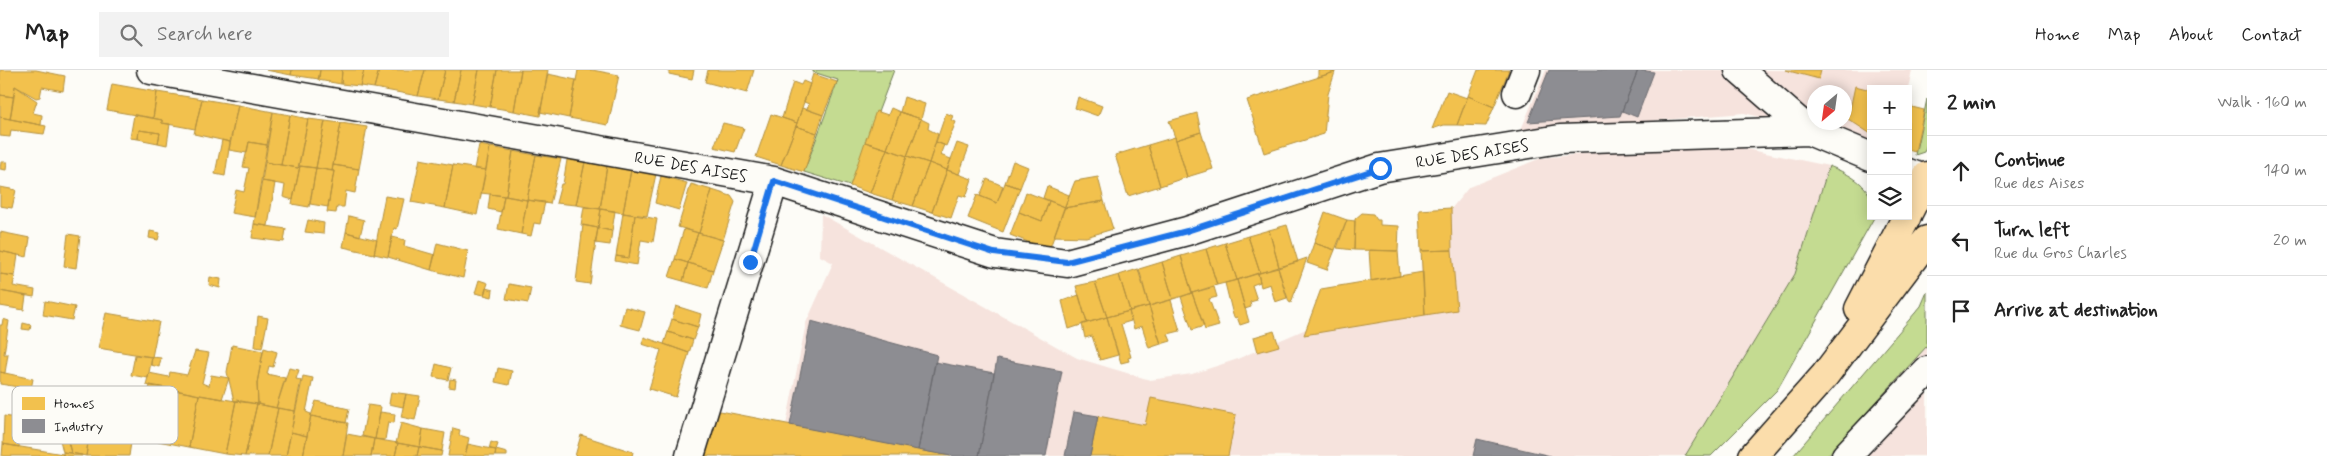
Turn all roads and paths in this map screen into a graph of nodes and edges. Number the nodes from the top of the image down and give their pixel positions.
1 (151, 70) edge
2 (1739, 70) edge
3 (1809, 131) junction
4 (1867, 155) edge
5 (1922, 177) edge
6 (774, 181) junction
7 (1912, 202) edge
8 (1904, 220) edge
9 (1927, 240) edge
10 (1927, 372) edge
11 (1825, 375) junction
12 (690, 456) edge
13 (1753, 456) edge
14 (1846, 456) edge

1 - 6 street, RUE DES AISES
2 - 3 street
3 - 4 street
3 - 6 street, RUE DES AISES
5 - 7 main road
6 - 12 street
8 - 11 main road
9 - 11 main road
10 - 14 street
11 - 13 main road

